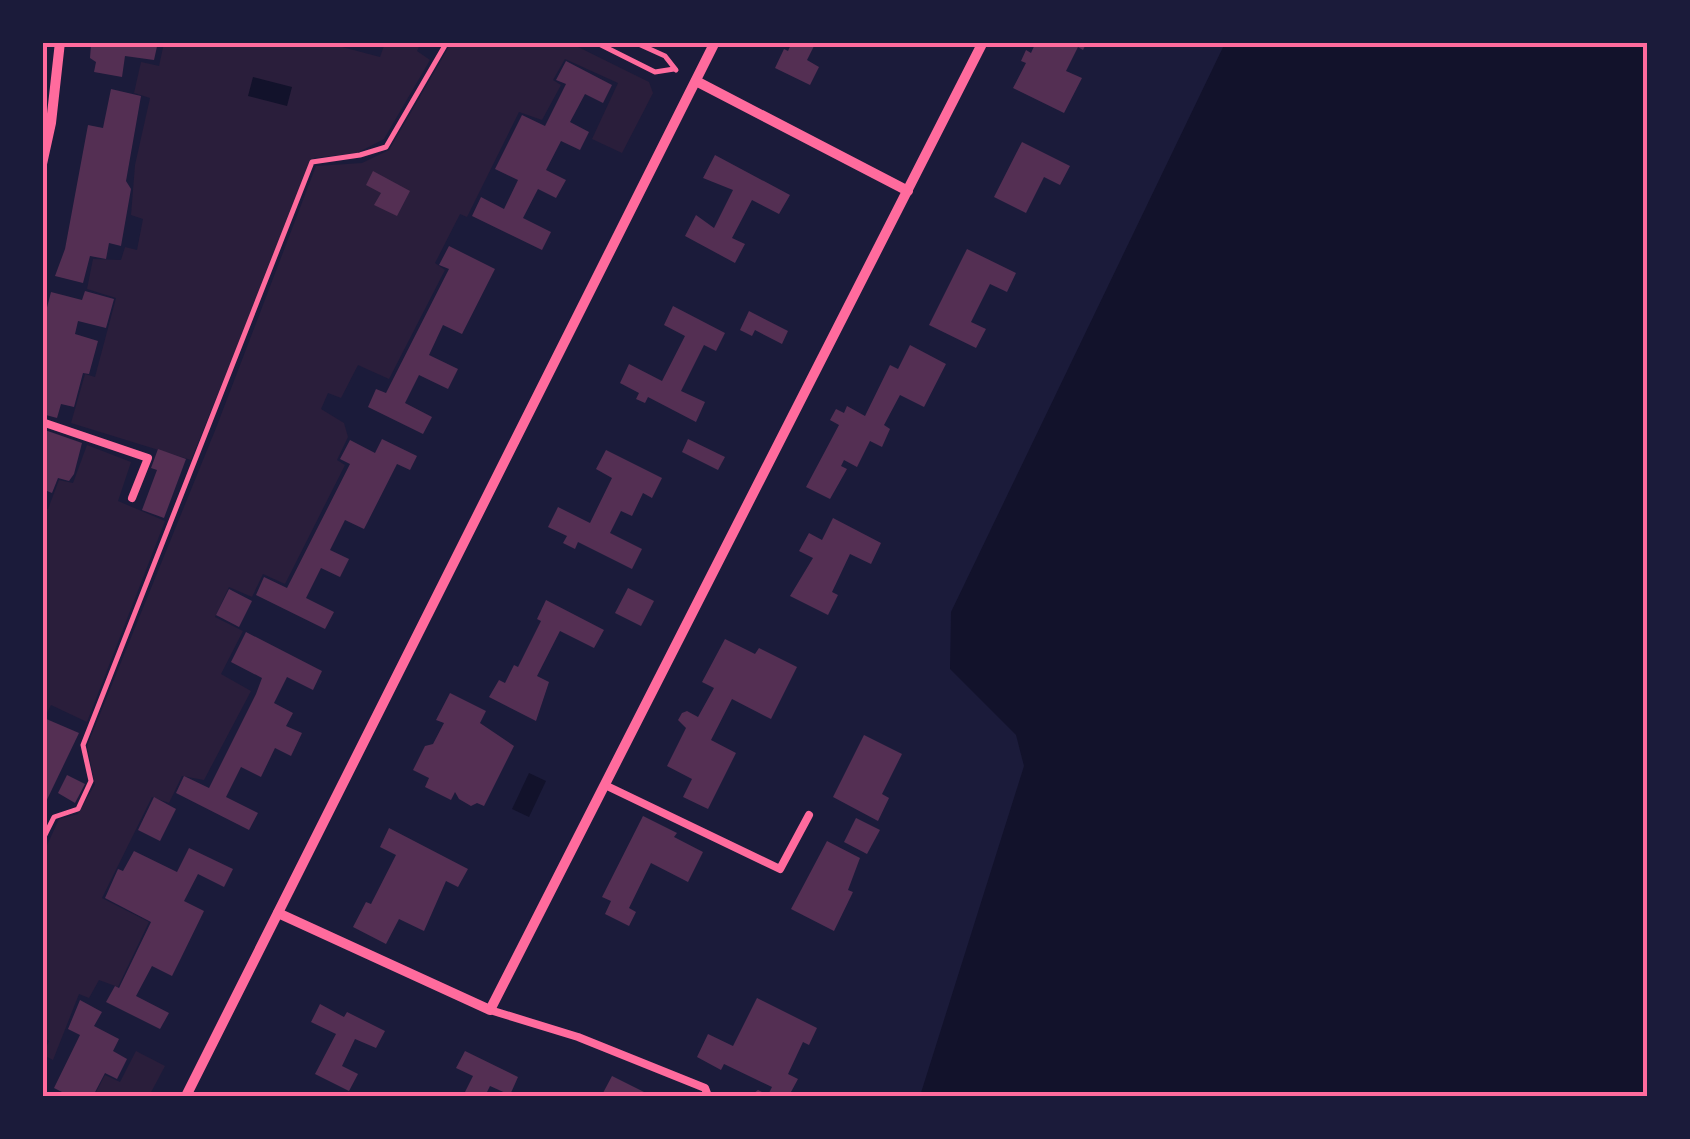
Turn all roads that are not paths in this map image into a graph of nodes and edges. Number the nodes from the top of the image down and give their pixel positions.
1 (60, 42) edge
2 (715, 42) edge
3 (984, 42) edge
4 (696, 81) junction
5 (42, 164) edge
6 (908, 192) junction
7 (42, 422) edge
8 (132, 498) dead end
9 (607, 786) junction
10 (809, 814) dead end
11 (278, 912) junction
12 (490, 1010) junction
13 (186, 1096) edge
14 (708, 1096) edge

1 - 5 street
2 - 4 street
3 - 6 street
4 - 6 street
4 - 11 street
6 - 9 street
7 - 8 lane
9 - 10 lane
9 - 12 street
11 - 12 street
11 - 13 street
12 - 14 lane

